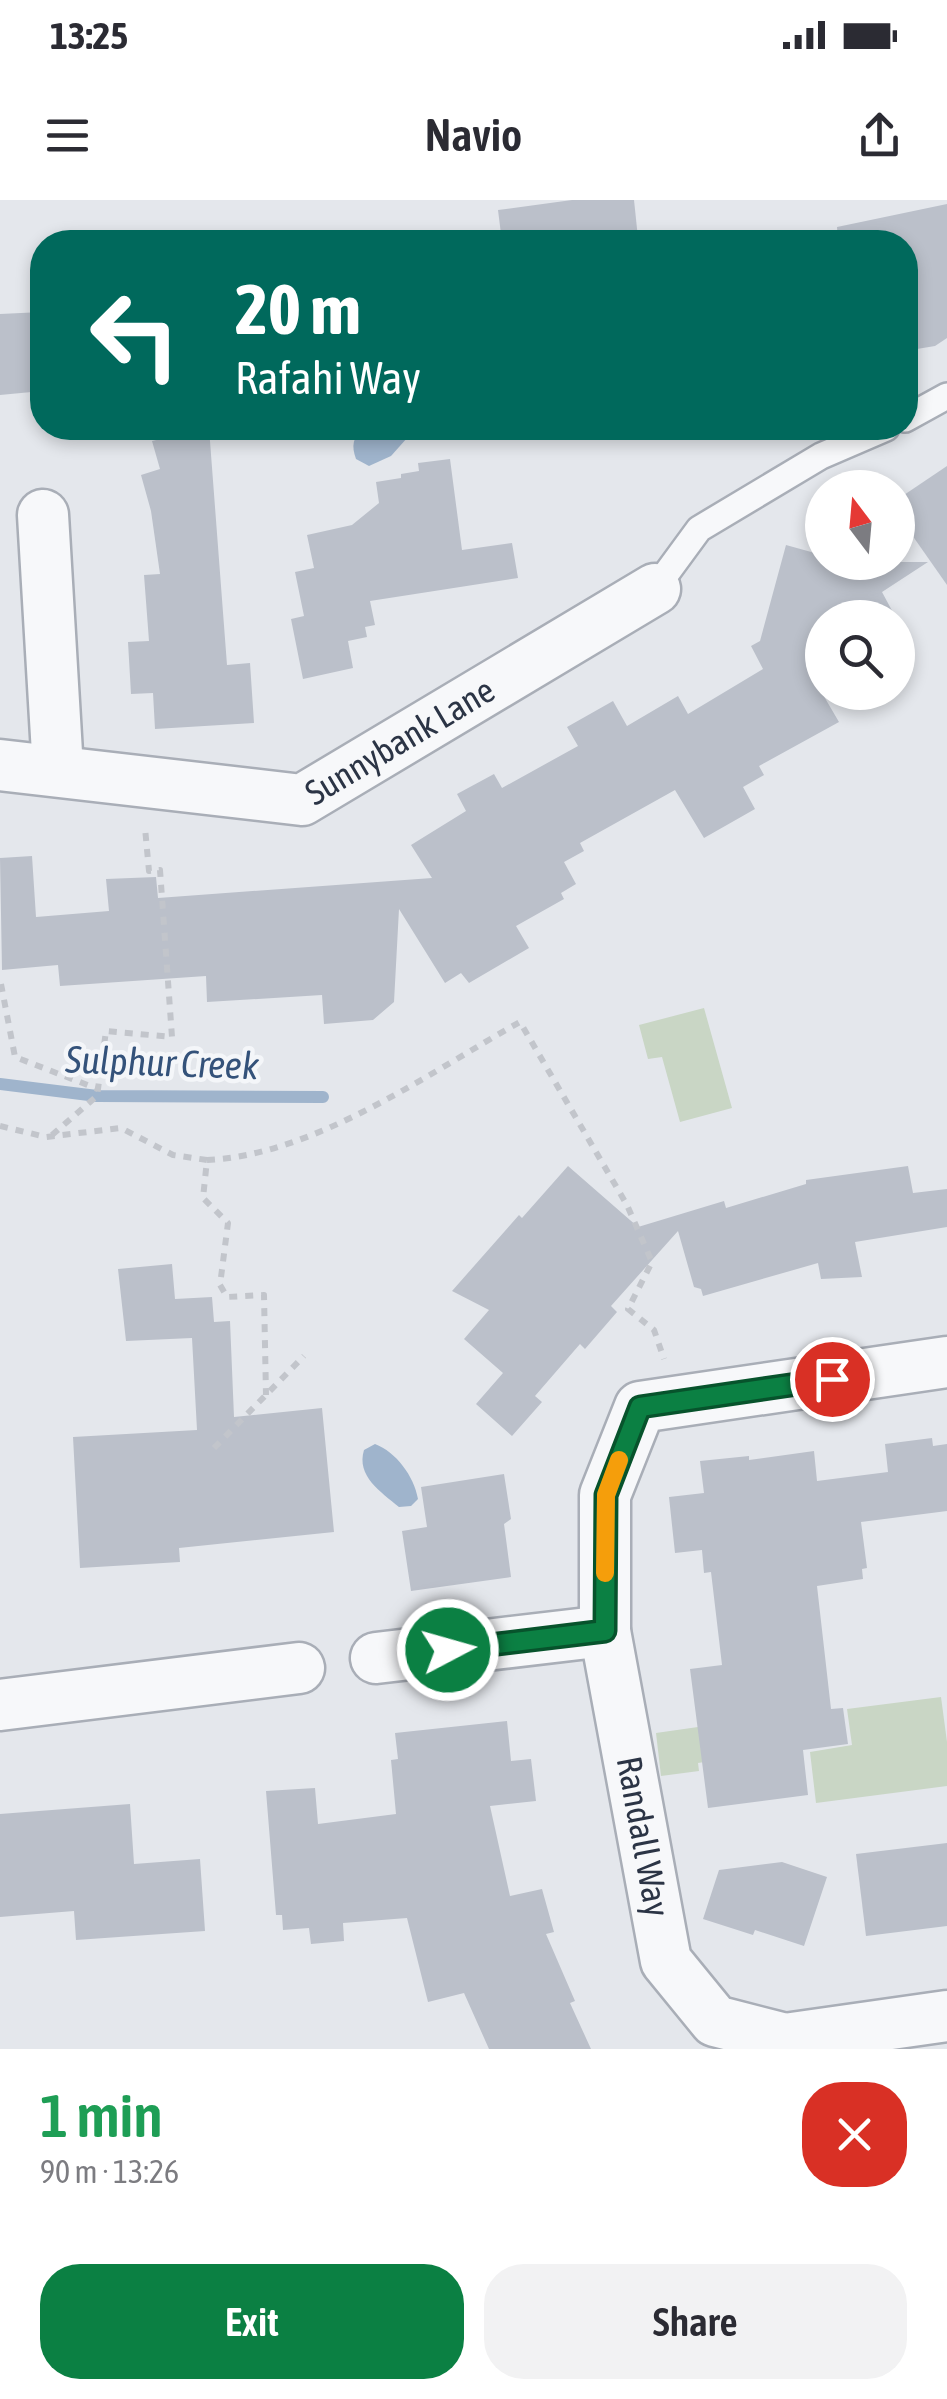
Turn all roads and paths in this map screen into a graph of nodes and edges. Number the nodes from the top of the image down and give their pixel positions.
1 (947, 396) edge
2 (918, 413) edge
3 (858, 440) edge
4 (43, 515) dead end
5 (655, 589) joint
6 (0, 765) edge
7 (58, 770) junction
8 (145, 828) dead end
9 (1, 984) edge
10 (98, 1089) junction
11 (0, 1126) edge
12 (52, 1136) junction
13 (208, 1160) junction
14 (304, 1356) dead end
15 (664, 1359) dead end
16 (947, 1362) edge
17 (266, 1394) junction
18 (214, 1448) dead end
19 (605, 1631) junction
20 (376, 1658) dead end
21 (299, 1668) dead end
22 (0, 1705) edge
23 (947, 2016) edge

1 - 2 lane
3 - 5 lane
4 - 7 street
5 - 7 street, Sunnybank Lane
6 - 7 street, Sunnybank Lane
8 - 10 path
9 - 10 path
10 - 12 path
11 - 12 path
12 - 13 path
13 - 15 path
13 - 17 path
14 - 17 path
16 - 19 street, Randall Way
17 - 18 path
19 - 20 street
19 - 23 street, Randall Way
21 - 22 street

